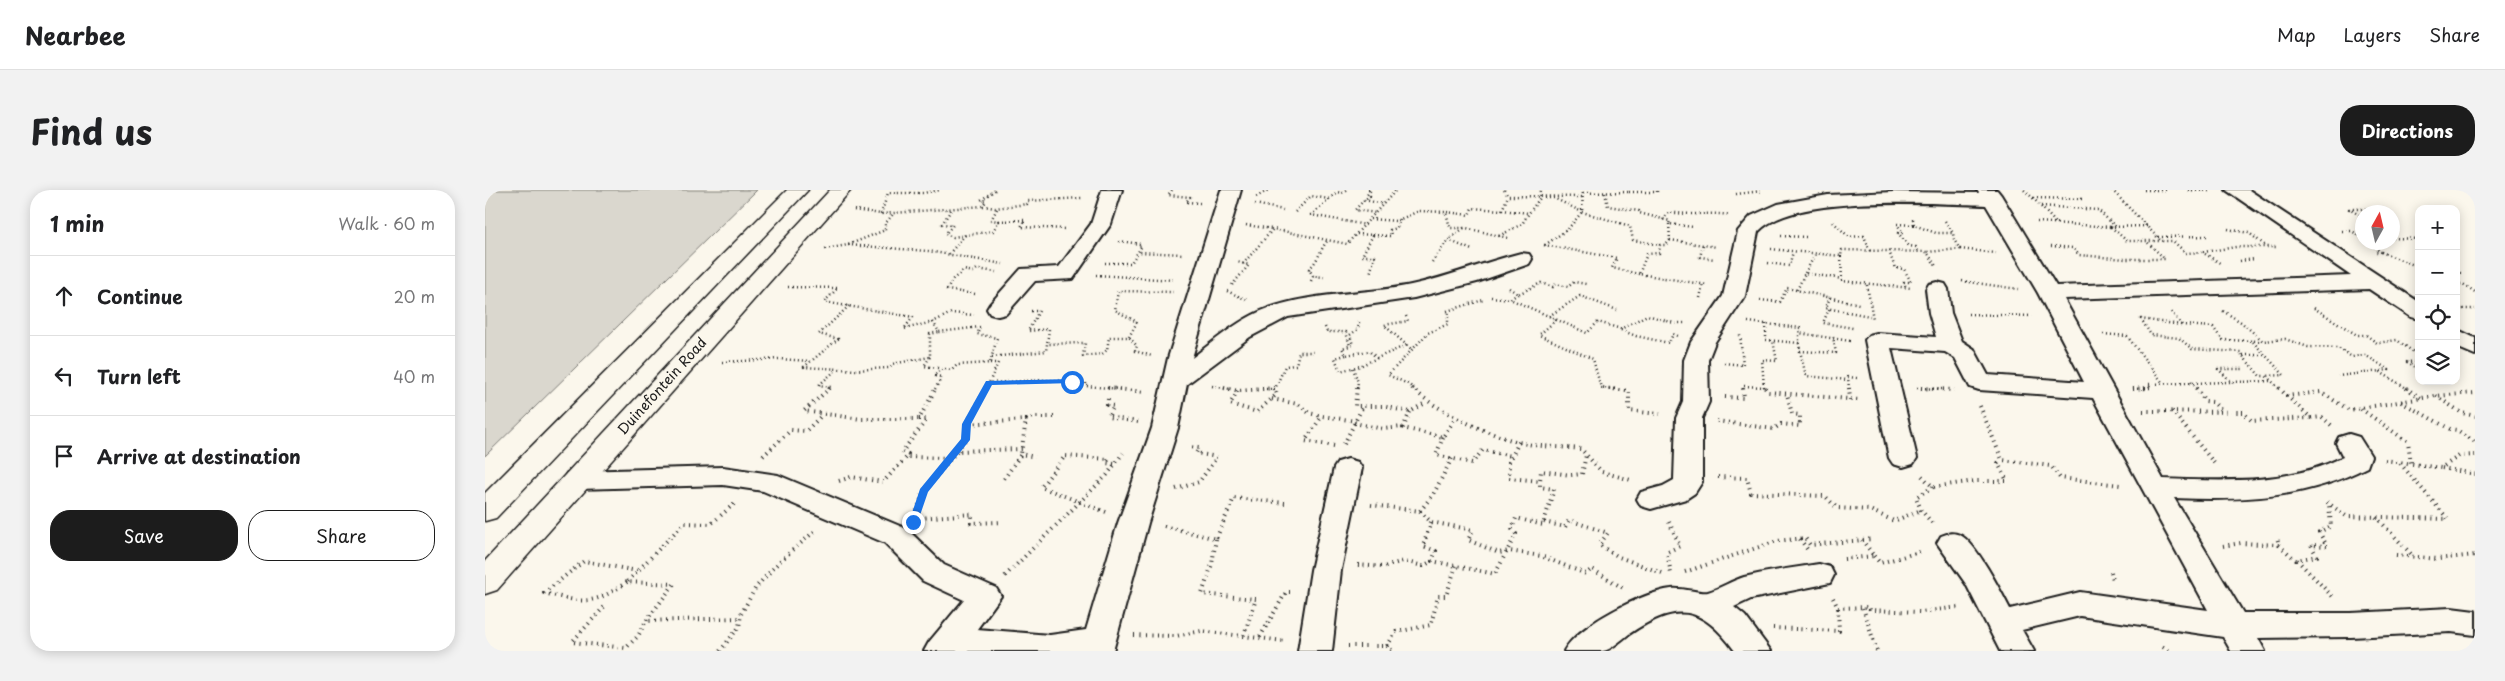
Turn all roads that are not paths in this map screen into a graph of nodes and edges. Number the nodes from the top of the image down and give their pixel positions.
1 (798, 190) edge
2 (1231, 190) edge
3 (2227, 190) edge
4 (1111, 193) edge
5 (1991, 195) edge
6 (846, 200) edge
7 (1525, 247) road end
8 (2373, 282) junction
9 (1942, 285) road end
10 (2049, 294) junction
11 (2415, 309) edge
12 (988, 312) road end
13 (1875, 330) joint
14 (2460, 339) edge
15 (1951, 345) junction
16 (2475, 348) edge
17 (1177, 377) junction
18 (1888, 391) joint
19 (2107, 401) junction
20 (2353, 449) road end
21 (1345, 457) road end
22 (1903, 458) road end
23 (577, 480) junction
24 (2141, 487) junction
25 (1651, 499) road end
26 (485, 511) edge
27 (1952, 543) road end
28 (1819, 575) road end
29 (485, 582) edge
30 (1709, 605) junction
31 (1997, 614) junction
32 (2475, 623) edge
33 (2241, 639) edge
34 (1748, 642) edge
35 (946, 645) edge
36 (1097, 646) edge
37 (1315, 651) edge
38 (1581, 651) edge
39 (2017, 651) edge

1 - 26 main road
2 - 17 street
3 - 8 street
4 - 12 street
5 - 10 street
5 - 25 street
6 - 23 main road, Duinefontein Road
7 - 17 street
8 - 10 street
8 - 11 street
9 - 15 street
10 - 19 street
13 - 15 street
13 - 18 street
14 - 16 street
15 - 19 street
17 - 36 street
18 - 22 street
19 - 24 street
20 - 24 street
21 - 37 street
23 - 29 main road, Duinefontein Road
23 - 35 street
24 - 33 street
27 - 31 street
28 - 30 street
30 - 34 street
30 - 38 street
31 - 33 street
31 - 39 street
32 - 33 street
35 - 36 street

